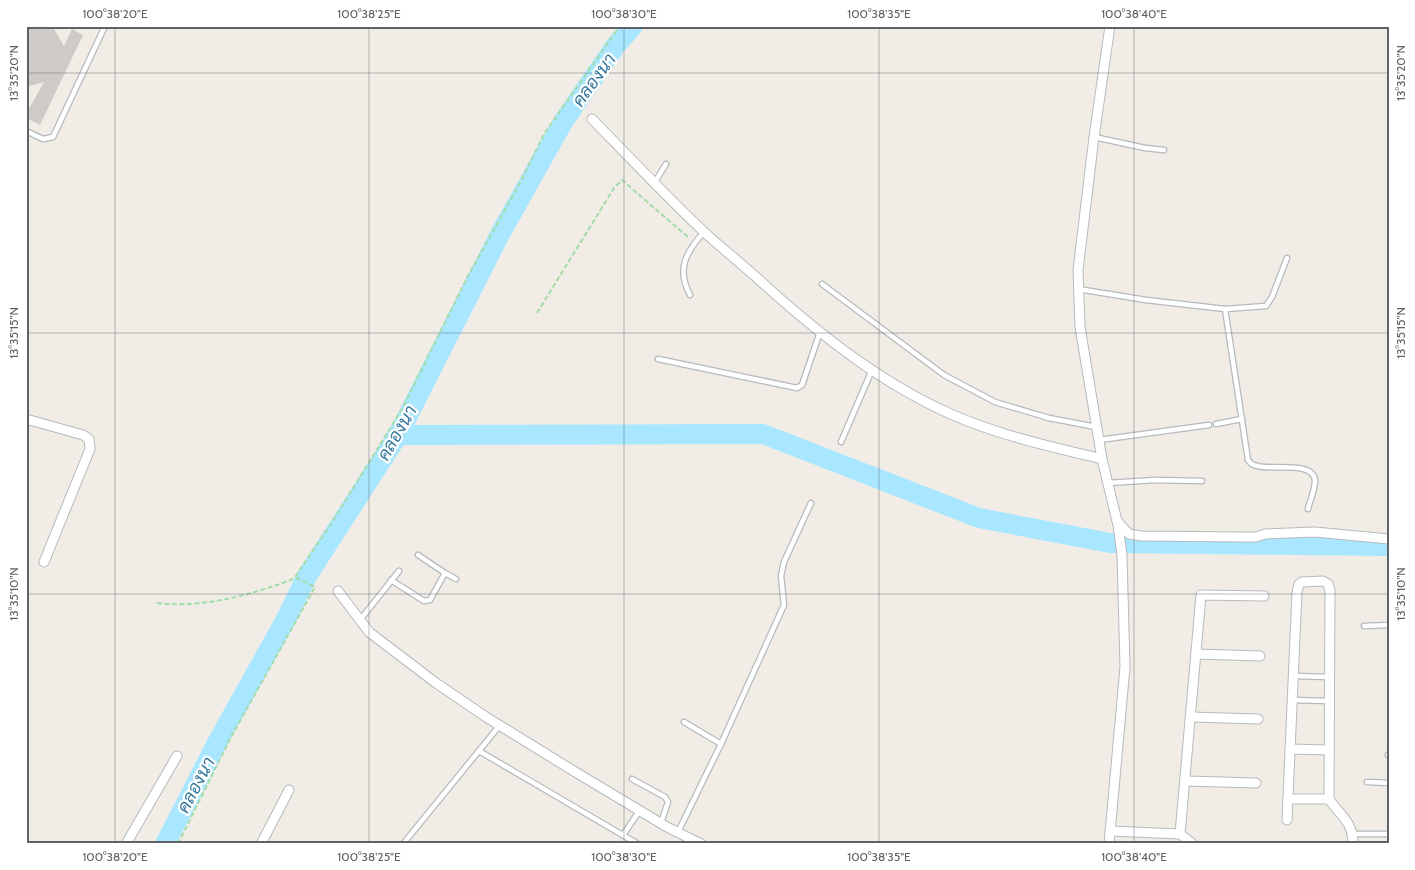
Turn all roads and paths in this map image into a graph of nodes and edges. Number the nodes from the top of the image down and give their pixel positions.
1 (105, 26) edge
2 (620, 26) edge
3 (1110, 26) edge
4 (592, 119) dead end
5 (26, 131) edge
6 (1094, 136) junction
7 (1164, 150) dead end
8 (666, 164) dead end
9 (655, 182) junction
10 (704, 232) junction
11 (694, 243) junction
12 (1287, 258) dead end
13 (822, 284) dead end
14 (1078, 289) junction
15 (690, 295) dead end
16 (1224, 309) junction
17 (537, 313) dead end
18 (820, 332) junction
19 (658, 359) dead end
20 (872, 370) junction
21 (26, 419) edge
22 (1242, 419) junction
23 (1216, 424) dead end
24 (1208, 425) dead end
25 (1097, 428) junction
26 (1099, 440) junction
27 (841, 442) dead end
28 (1102, 460) junction
29 (1202, 481) dead end
30 (1108, 484) junction
31 (811, 503) dead end
32 (1308, 509) dead end
33 (1117, 523) junction
34 (1389, 539) edge
35 (418, 555) dead end
36 (44, 562) dead end
37 (399, 571) dead end
38 (445, 573) junction
39 (295, 577) junction
40 (391, 580) junction
41 (456, 580) dead end
42 (338, 592) dead end
43 (1264, 596) dead end
44 (157, 603) dead end
45 (359, 621) junction
46 (1389, 625) edge
47 (1364, 626) dead end
48 (1196, 654) junction
49 (1260, 656) dead end
50 (1294, 676) junction
51 (1329, 677) junction
52 (1292, 700) junction
53 (1329, 701) junction
54 (1191, 717) junction
55 (1258, 719) dead end
56 (684, 722) dead end
57 (500, 725) junction
58 (721, 744) junction
59 (1290, 749) junction
60 (1328, 750) junction
61 (479, 751) junction
62 (177, 756) dead end
63 (632, 779) dead end
64 (1186, 780) junction
65 (1367, 782) dead end
66 (1256, 783) dead end
67 (1389, 783) edge
68 (289, 790) dead end
69 (1288, 799) junction
70 (1328, 799) junction
71 (640, 810) junction
72 (1286, 820) dead end
73 (661, 823) junction
74 (1110, 831) junction
75 (678, 832) junction
76 (1180, 834) junction
77 (1353, 834) junction
78 (1389, 834) edge
79 (623, 835) junction
80 (126, 844) edge
81 (178, 844) edge
82 (261, 844) edge
83 (403, 844) edge
84 (638, 844) edge
85 (701, 844) edge
86 (1109, 844) edge
87 (1193, 844) edge
88 (1353, 844) edge

1 - 5 lane
2 - 39 path
3 - 6 street
4 - 9 street
6 - 7 lane
6 - 14 street
8 - 9 lane
9 - 10 street
10 - 11 lane
10 - 18 street
11 - 15 lane
11 - 17 path
12 - 16 lane
13 - 25 lane
14 - 16 lane
14 - 25 street
16 - 22 lane
18 - 19 lane
18 - 20 street
20 - 27 lane
20 - 28 street
21 - 36 street
22 - 23 lane
22 - 32 lane
24 - 26 lane
25 - 26 street
26 - 28 street
28 - 30 street
29 - 30 lane
30 - 33 street
31 - 58 lane
33 - 34 street
33 - 74 street
35 - 38 lane
37 - 40 lane
38 - 40 lane
38 - 41 lane
39 - 44 path
39 - 81 path
40 - 45 lane
42 - 45 street
43 - 48 street
45 - 57 street
46 - 47 lane
48 - 49 street
48 - 54 street
50 - 51 lane
50 - 51 street
50 - 52 street
51 - 53 street
52 - 53 lane
52 - 59 street
53 - 60 street
54 - 55 street
54 - 64 street
56 - 58 lane
57 - 61 lane
57 - 71 street
58 - 75 lane
59 - 60 street
59 - 69 street
60 - 70 street
61 - 79 lane
61 - 83 lane
62 - 80 street
63 - 73 lane
64 - 66 street
64 - 76 street
65 - 67 lane
68 - 82 street
69 - 70 street
69 - 72 street
70 - 77 street
71 - 73 street
71 - 79 lane
73 - 75 street
74 - 76 street
74 - 86 street
75 - 85 street
76 - 87 street
77 - 78 lane
77 - 88 street
79 - 84 lane

